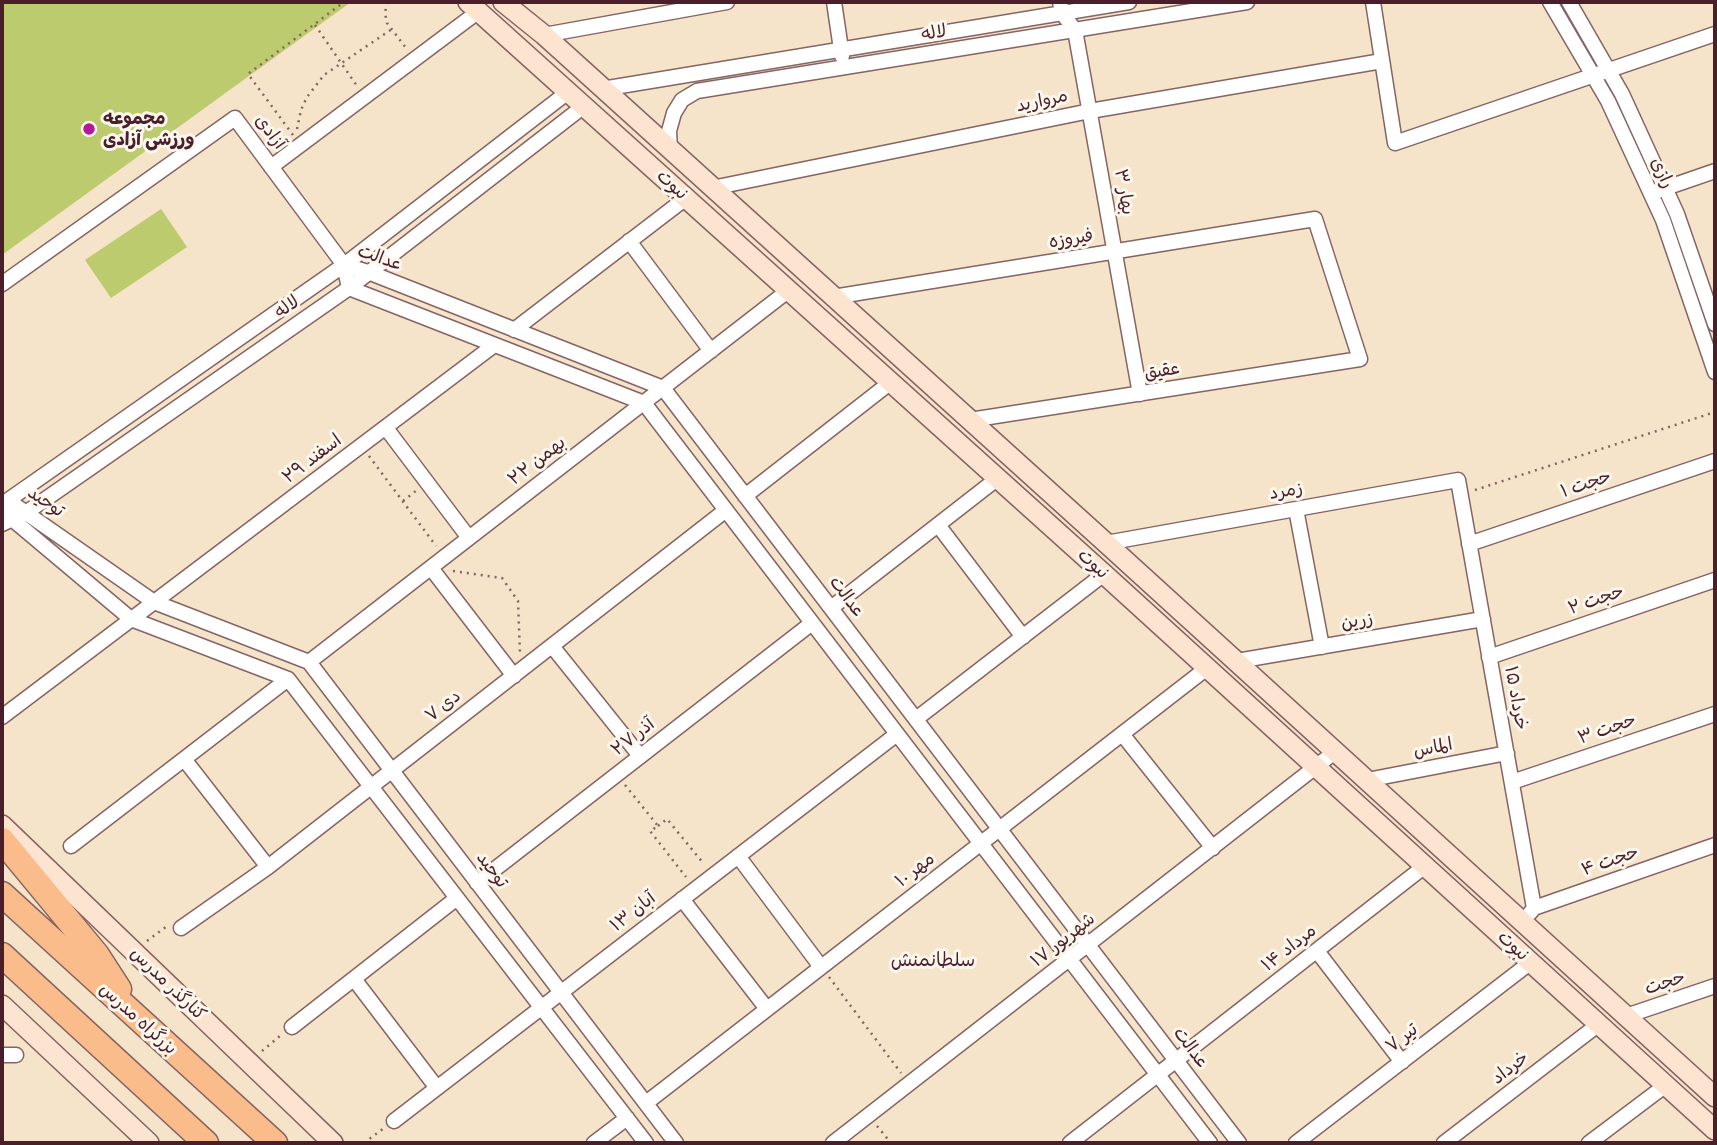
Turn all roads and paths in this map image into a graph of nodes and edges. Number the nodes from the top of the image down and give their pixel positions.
1 (344, 2) edge
2 (387, 2) edge
3 (503, 2) edge
4 (727, 2) edge
5 (834, 2) edge
6 (1129, 2) edge
7 (1247, 2) edge
8 (1373, 2) edge
9 (1550, 2) edge
10 (1569, 2) edge
11 (473, 7) edge
12 (1061, 7) edge
13 (314, 24) junction
14 (392, 29) junction
15 (1075, 30) junction
16 (1715, 34) edge
17 (544, 35) junction
18 (841, 50) junction
19 (568, 58) junction
20 (414, 60) junction
21 (1382, 61) junction
22 (341, 63) junction
23 (844, 68) junction
24 (1608, 70) junction
25 (549, 75) junction
26 (1593, 75) junction
27 (602, 89) junction
28 (568, 92) junction
29 (365, 97) junction
30 (584, 106) junction
31 (1090, 111) junction
32 (1640, 133) junction
33 (1626, 140) junction
34 (670, 151) junction
35 (271, 167) junction
36 (1715, 171) edge
37 (712, 188) junction
38 (1665, 188) junction
39 (1651, 193) junction
40 (686, 198) junction
41 (629, 241) junction
42 (1115, 251) junction
43 (344, 265) junction
44 (368, 272) junction
45 (2, 284) edge
46 (349, 288) junction
47 (789, 290) junction
48 (833, 297) junction
49 (1711, 301) edge
50 (1693, 306) junction
51 (1715, 324) edge
52 (514, 330) junction
53 (493, 346) junction
54 (711, 351) junction
55 (1360, 359) joint
56 (1715, 372) edge
57 (891, 382) junction
58 (663, 388) junction
59 (1140, 394) junction
60 (644, 403) junction
61 (1715, 412) edge
62 (970, 420) junction
63 (386, 428) junction
64 (362, 446) junction
65 (1715, 461) edge
66 (998, 478) junction
67 (1461, 495) junction
68 (745, 496) junction
69 (5, 503) edge
70 (1296, 509) junction
71 (726, 510) junction
72 (27, 512) junction
73 (7, 522) edge
74 (938, 524) junction
75 (469, 538) junction
76 (1106, 542) junction
77 (1469, 544) junction
78 (445, 557) junction
79 (431, 568) junction
80 (1104, 574) junction
81 (1715, 580) edge
82 (154, 602) junction
83 (831, 608) junction
84 (131, 619) junction
85 (1483, 619) junction
86 (812, 623) junction
87 (1023, 637) junction
88 (552, 646) junction
89 (1322, 647) junction
90 (1489, 657) junction
91 (1237, 661) junction
92 (309, 662) junction
93 (1207, 668) junction
94 (517, 673) junction
95 (288, 679) junction
96 (1715, 713) edge
97 (2, 717) edge
98 (916, 719) junction
99 (897, 734) junction
100 (1122, 734) junction
101 (1336, 751) junction
102 (1507, 753) junction
103 (640, 756) junction
104 (184, 759) junction
105 (1317, 768) junction
106 (392, 771) junction
107 (617, 774) junction
108 (1367, 780) junction
109 (1512, 782) junction
110 (371, 787) junction
111 (2, 825) edge
112 (658, 826) junction
113 (999, 829) junction
114 (2, 840) edge
115 (981, 844) junction
116 (1715, 845) edge
117 (71, 846) dead end
118 (1213, 848) junction
119 (738, 856) junction
120 (1425, 866) junction
121 (268, 867) junction
122 (713, 875) junction
123 (477, 883) junction
124 (695, 889) junction
125 (2, 894) edge
126 (457, 898) junction
127 (682, 899) junction
128 (1529, 915) junction
129 (181, 928) joint
130 (1088, 945) junction
131 (133, 951) junction
132 (1317, 951) junction
133 (2, 955) edge
134 (1069, 960) junction
135 (1531, 962) junction
136 (821, 967) junction
137 (354, 979) junction
138 (1715, 986) edge
139 (561, 992) junction
140 (2, 1005) edge
141 (541, 1007) junction
142 (767, 1009) junction
143 (136, 1016) junction
144 (1626, 1016) junction
145 (1599, 1024) junction
146 (292, 1027) joint
147 (1176, 1060) junction
148 (248, 1061) junction
149 (1402, 1062) junction
150 (1157, 1075) junction
151 (909, 1084) junction
152 (1666, 1085) junction
153 (437, 1088) junction
154 (1715, 1097) edge
155 (646, 1103) junction
156 (869, 1115) junction
157 (627, 1118) junction
158 (394, 1121) joint
159 (1715, 1130) edge
160 (149, 1143) edge
161 (206, 1143) edge
162 (275, 1143) edge
163 (334, 1143) edge
164 (364, 1143) edge
165 (594, 1143) edge
166 (646, 1143) edge
167 (676, 1143) edge
168 (833, 1143) edge
169 (891, 1143) edge
170 (1070, 1143) edge
171 (1210, 1143) edge
172 (1240, 1143) edge
173 (1296, 1143) edge
174 (1444, 1143) edge
175 (1589, 1143) edge

1 - 13 path
2 - 14 path
3 - 17 street, نبوت
4 - 17 street
5 - 18 street
6 - 12 street, لاله
7 - 15 street, لاله
8 - 21 street
9 - 26 street, رازی
10 - 24 street, رازی
11 - 20 street
11 - 25 street, نبوت
12 - 15 street, بهار ۳
12 - 18 street, لاله
13 - 22 path
13 - 22 path
14 - 20 path
14 - 22 path
15 - 23 street, لاله
15 - 31 street, بهار ۳
16 - 24 street
17 - 19 street, نبوت
18 - 23 street
18 - 27 street, لاله
19 - 25 street
19 - 27 street, نبوت
20 - 29 street
21 - 26 street
21 - 31 street, مروارید
22 - 29 path
23 - 34 street, لاله
24 - 26 street
24 - 32 street, رازی
25 - 28 street, نبوت
26 - 33 street, رازی
27 - 28 street
27 - 30 street
27 - 34 street, نبوت
28 - 30 street, نبوت
28 - 43 street, لاله
29 - 35 street
30 - 40 street, نبوت
30 - 44 street, لاله
31 - 37 street, مروارید
31 - 42 street, بهار ۳
32 - 33 street
32 - 38 street, رازی
33 - 39 street, رازی
34 - 37 street, نبوت
35 - 43 street, آزادی
35 - 45 street, آزادی
36 - 38 street
37 - 48 street, نبوت
38 - 39 street
38 - 49 street, رازی
39 - 50 street, رازی
40 - 41 street
40 - 47 street, نبوت
41 - 52 street
41 - 54 street
42 - 48 street, فیروزه
42 - 55 street, فیروزه
42 - 59 street, بهار ۳
43 - 44 street, عدالت
43 - 46 street, عدالت
43 - 69 street, لاله
44 - 46 street, لاله
44 - 52 street, عدالت
46 - 53 street
46 - 72 street, لاله
47 - 54 street, ۲۲ بهمن
47 - 57 street, نبوت
48 - 62 street, نبوت
49 - 50 street
49 - 51 street, رازی
50 - 56 street, رازی
52 - 58 street, عدالت
53 - 60 street
53 - 63 street, ۲۹ اسفند
54 - 58 street, ۲۲ بهمن
55 - 59 street, عقیق
57 - 66 street, نبوت
57 - 68 street
58 - 60 street, ۲۲ بهمن
58 - 68 street, عدالت
59 - 62 street, عقیق
60 - 71 street
60 - 75 street, ۲۲ بهمن
61 - 67 path
62 - 76 street, نبوت
63 - 64 street, ۲۹ اسفند
63 - 75 street
64 - 78 path
64 - 82 street, ۲۹ اسفند
65 - 77 street, حجت ۱
66 - 74 street
66 - 80 street, نبوت
67 - 70 street, زمرد
67 - 77 street, ۱۵ خرداد
68 - 83 street, عدالت
69 - 72 street, توحید
69 - 73 street, توحید
70 - 76 street, زمرد
70 - 89 street
71 - 86 street
71 - 88 street, ۷ دی
72 - 73 street, لاله
72 - 82 street, توحید
73 - 84 street, توحید
74 - 83 street
74 - 87 street
75 - 78 street, ۲۲ بهمن
76 - 91 street, نبوت
77 - 85 street, ۱۵ خرداد
78 - 79 street, ۲۲ بهمن
79 - 92 street, ۲۲ بهمن
79 - 94 street
79 - 94 path
80 - 87 street
80 - 93 street, نبوت
81 - 90 street, حجت ۲
82 - 84 street, ۲۹ اسفند
82 - 92 street, توحید
83 - 98 street, عدالت
84 - 95 street, توحید
84 - 97 street
85 - 89 street, زرین
85 - 90 street, ۱۵ خرداد
86 - 99 street
86 - 103 street, ۲۷ آذر
87 - 98 street
88 - 94 street, ۷ دی
88 - 103 street
89 - 91 street, زرین
90 - 102 street, ۱۵ خرداد
91 - 101 street, نبوت
92 - 106 street, توحید
93 - 100 street, ۱۰ مهر
93 - 105 street, نبوت
94 - 106 street, ۷ دی
95 - 104 street
95 - 110 street
96 - 109 street, حجت ۳
98 - 113 street, عدالت
99 - 115 street
99 - 119 street, ۱۳ آبان
100 - 113 street, ۱۰ مهر
100 - 118 street
101 - 105 street, ۱۷ شهریور
101 - 108 street, نبوت
102 - 108 street, الماس
102 - 109 street, ۱۵ خرداد
103 - 107 street, ۲۷ آذر
104 - 117 street
104 - 121 street
105 - 118 street, ۱۷ شهریور
105 - 120 street, نبوت
106 - 110 street, ۷ دی
106 - 123 street, توحید
107 - 112 path
107 - 123 street, ۲۷ آذر
108 - 128 street, نبوت
109 - 128 street, ۱۵ خرداد
110 - 121 street, ۷ دی
110 - 126 street
111 - 131 street, کنارگذر مدرس
112 - 122 path
112 - 124 path
113 - 115 street, ۱۰ مهر
113 - 130 street, عدالت
114 - 143 highway
115 - 134 street
115 - 136 street, ۱۰ مهر
116 - 128 street, حجت ۴
118 - 130 street, ۱۷ شهریور
119 - 122 street, ۱۳ آبان
119 - 136 street
120 - 132 street, ۱۴ مرداد
120 - 135 street, نبوت
121 - 129 street, ۷ دی
122 - 124 street, ۱۳ آبان
123 - 139 street, توحید
124 - 127 street, ۱۳ آبان
125 - 143 highway, بزرگراه مدرس
126 - 137 street
126 - 141 street
127 - 139 street, ۱۳ آبان
127 - 142 street
128 - 144 street, نبوت
129 - 131 path
130 - 134 street, ۱۷ شهریور
130 - 147 street, عدالت
131 - 148 street, کنارگذر مدرس
132 - 147 street, ۱۴ مرداد
132 - 149 street
133 - 161 highway
134 - 150 street
134 - 151 street, ۱۷ شهریور
135 - 145 street, نبوت
135 - 149 street, ۷ تیر
136 - 142 street, ۱۰ مهر
136 - 151 path
137 - 146 street
137 - 153 street
138 - 144 street, حجت
139 - 141 street, ۱۳ آبان
139 - 155 street, توحید
140 - 160 street
141 - 153 street, ۱۳ آبان
141 - 157 street
142 - 155 street, ۱۰ مهر
143 - 162 highway, بزرگراه مدرس
144 - 154 street, نبوت
145 - 152 street, نبوت
145 - 174 street, خرداد
146 - 148 path
147 - 150 street, ۱۴ مرداد
147 - 172 street, عدالت
148 - 163 street, کنارگذر مدرس
149 - 173 street, ۷ تیر
150 - 170 street
150 - 171 street
151 - 156 street, ۱۷ شهریور
152 - 159 street, نبوت
152 - 175 street
153 - 158 street, ۱۳ آبان
155 - 167 street, توحید
156 - 168 street, ۱۷ شهریور
156 - 169 path
157 - 165 street
157 - 166 street
158 - 164 path

